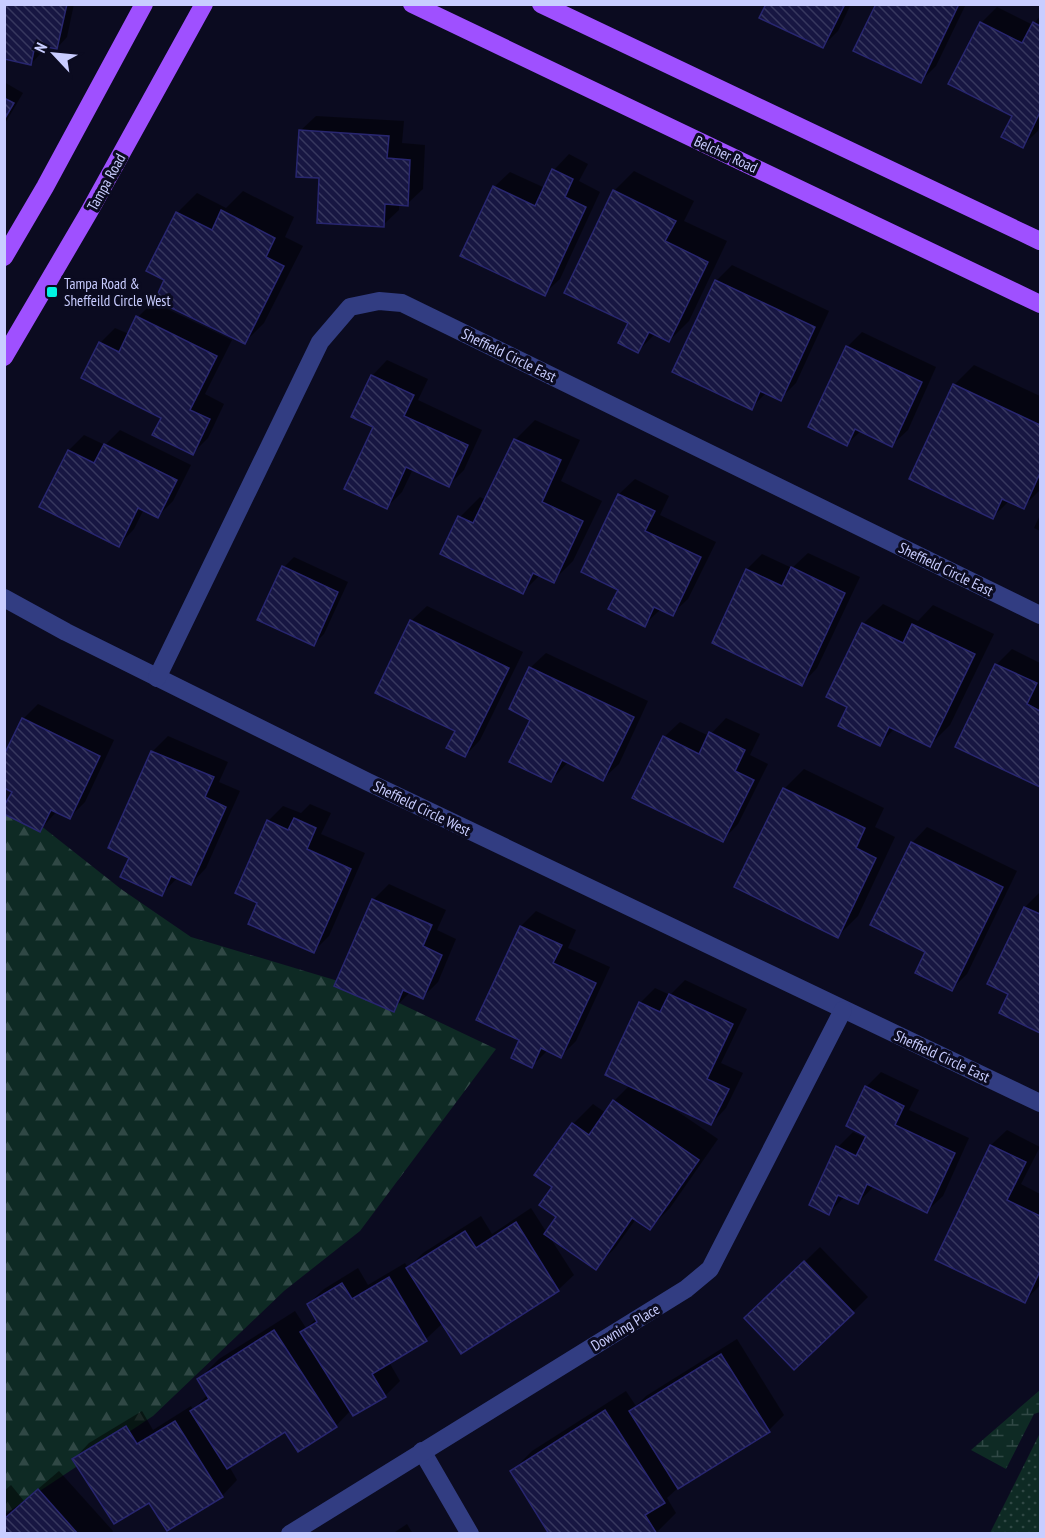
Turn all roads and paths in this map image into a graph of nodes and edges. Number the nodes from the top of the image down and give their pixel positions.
1 (144, 4) edge
2 (204, 4) edge
3 (412, 4) edge
4 (541, 4) edge
5 (1041, 241) edge
6 (4, 257) edge
7 (1041, 304) edge
8 (4, 357) edge
9 (4, 598) edge
10 (1041, 615) edge
11 (157, 678) junction
12 (843, 1010) junction
13 (1041, 1103) edge
14 (422, 1451) junction
15 (290, 1533) edge
16 (470, 1533) edge

1 - 6 main road
2 - 8 main road, Tampa Road
3 - 7 main road, Belcher Road
4 - 5 main road
9 - 11 street, Sheffield Circle West
10 - 11 street, Sheffield Circle East
11 - 12 street, Sheffield Circle West
12 - 13 street, Sheffield Circle East
12 - 14 street, Downing Place
14 - 15 street, Downing Place
14 - 16 street

